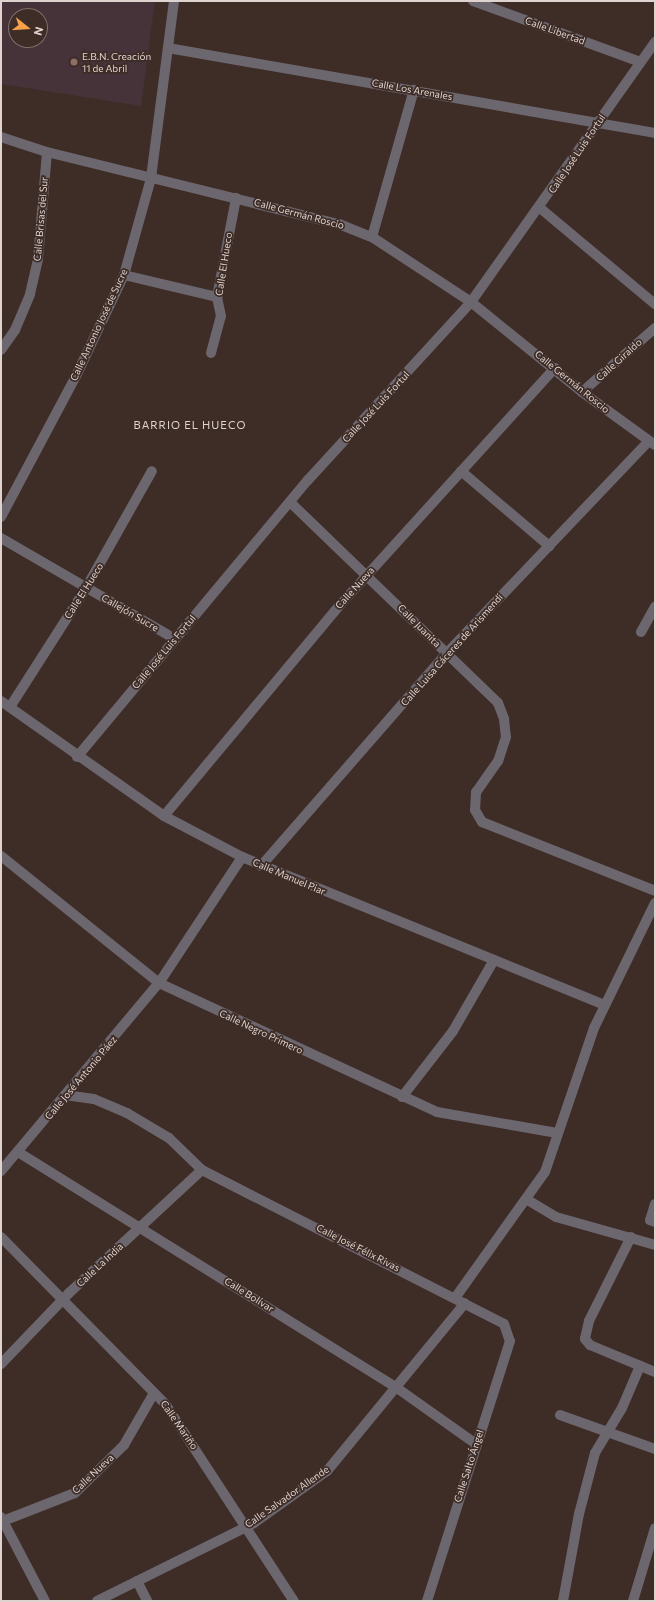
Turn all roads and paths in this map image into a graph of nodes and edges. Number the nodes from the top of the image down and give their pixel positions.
1 (174, 1) edge
2 (473, 1) edge
3 (655, 42) edge
4 (168, 48) junction
5 (638, 61) junction
6 (414, 90) junction
7 (598, 122) junction
8 (655, 133) edge
9 (1, 137) edge
10 (47, 152) junction
11 (151, 178) junction
12 (236, 198) junction
13 (540, 208) junction
14 (372, 237) junction
15 (124, 275) junction
16 (217, 297) junction
17 (472, 302) junction
18 (655, 304) edge
19 (655, 328) edge
20 (1, 350) edge
21 (210, 353) dead end
22 (555, 368) junction
23 (582, 392) junction
24 (652, 443) edge
25 (461, 470) junction
26 (152, 471) dead end
27 (290, 502) junction
28 (1, 517) edge
29 (1, 538) edge
30 (549, 546) junction
31 (366, 575) junction
32 (86, 588) junction
33 (655, 607) edge
34 (640, 632) dead end
35 (175, 639) junction
36 (446, 654) junction
37 (1, 701) edge
38 (10, 708) junction
39 (77, 757) junction
40 (164, 816) junction
41 (1, 856) edge
42 (242, 857) junction
43 (261, 866) junction
44 (655, 892) edge
45 (655, 903) edge
46 (494, 960) junction
47 (159, 984) junction
48 (603, 1004) junction
49 (65, 1095) junction
50 (402, 1097) junction
51 (557, 1133) junction
52 (18, 1152) junction
53 (202, 1170) junction
54 (1, 1171) edge
55 (526, 1199) junction
56 (655, 1204) edge
57 (655, 1222) edge
58 (140, 1227) junction
59 (1, 1237) edge
60 (631, 1237) junction
61 (655, 1245) edge
62 (455, 1298) junction
63 (64, 1299) junction
64 (465, 1303) junction
65 (509, 1332) joint
66 (1, 1364) edge
67 (640, 1366) junction
68 (655, 1372) edge
69 (397, 1388) junction
70 (154, 1392) junction
71 (560, 1416) dead end
72 (607, 1433) junction
73 (476, 1444) junction
74 (655, 1449) edge
75 (2, 1519) edge
76 (247, 1526) junction
77 (655, 1528) edge
78 (137, 1581) junction
79 (45, 1601) edge
80 (97, 1601) edge
81 (147, 1601) edge
82 (294, 1601) edge
83 (427, 1601) edge
84 (563, 1601) edge
85 (633, 1601) edge

1 - 4 street, Calle Antonio José de Sucre
2 - 5 street, Calle Libertad
3 - 5 street, Calle José Luis Fortul
4 - 6 street, Calle Los Arenales
4 - 11 street, Calle Antonio José de Sucre
5 - 7 street, Calle José Luis Fortul
6 - 7 street, Calle Los Arenales
6 - 14 street
7 - 8 street, Calle Los Arenales
7 - 13 street, Calle José Luis Fortul
9 - 10 street, Calle Germán Roscio
10 - 11 street, Calle Germán Roscio
10 - 20 street, Calle Brisas del Sur
11 - 12 street, Calle Germán Roscio
11 - 15 street, Calle Antonio José de Sucre
12 - 14 street, Calle Germán Roscio
12 - 16 street, Calle El Hueco
13 - 17 street, Calle José Luis Fortul
13 - 18 street
14 - 17 street, Calle Germán Roscio
15 - 16 street
15 - 28 street, Calle Antonio José de Sucre
16 - 21 street, Calle El Hueco
17 - 22 street, Calle Germán Roscio
17 - 27 street, Calle José Luis Fortul
19 - 23 street, Calle Giraldo
22 - 23 street, Calle Germán Roscio
22 - 25 street, Calle Nueva
23 - 24 street, Calle Germán Roscio
24 - 30 street, Calle Luisa Cáceres de Arismendi
25 - 30 street
25 - 31 street, Calle Nueva
26 - 32 street, Calle El Hueco
27 - 31 street, Calle Juanita
27 - 35 street, Calle José Luis Fortul
29 - 32 street, Callejón Sucre
30 - 36 street, Calle Luisa Cáceres de Arismendi
31 - 36 street, Calle Juanita
31 - 40 street, Calle Nueva
32 - 35 street, Callejón Sucre
32 - 38 street, Calle El Hueco
33 - 34 street
35 - 39 street, Calle José Luis Fortul
36 - 43 street, Calle Luisa Cáceres de Arismendi
36 - 44 street, Calle Juanita
37 - 38 street, Calle Manuel Piar
38 - 39 street, Calle Manuel Piar
39 - 40 street, Calle Manuel Piar
40 - 42 street, Calle Manuel Piar
41 - 47 street, Calle Negro Primero
42 - 43 street, Calle Manuel Piar
42 - 47 street
43 - 46 street, Calle Manuel Piar
45 - 48 street
46 - 48 street, Calle Manuel Piar
46 - 50 street
47 - 49 street, Calle José Antonio Páez
47 - 50 street, Calle Negro Primero
48 - 51 street
49 - 52 street, Calle José Antonio Páez
49 - 53 street, Calle José Félix Rivas
50 - 51 street, Calle Negro Primero
51 - 55 street
52 - 54 street, Calle José Antonio Páez
52 - 58 street, Calle Bolívar
53 - 58 street, Calle La India
53 - 62 street, Calle José Félix Rivas
55 - 60 street
55 - 62 street
56 - 57 street
58 - 63 street, Calle La India
58 - 69 street, Calle Bolívar
59 - 63 street, Calle Mariño
60 - 61 street
60 - 67 street
62 - 64 street, Calle José Félix Rivas
63 - 66 street, Calle La India
63 - 70 street, Calle Mariño
64 - 65 street, Calle José Félix Rivas
64 - 69 street, Calle Salvador Allende
65 - 73 street, Calle Salto Ángel
67 - 68 street
67 - 72 street
69 - 73 street, Calle Bolívar
69 - 76 street, Calle Salvador Allende
70 - 75 street, Calle Nueva
70 - 76 street, Calle Mariño
71 - 72 street
72 - 74 street
72 - 84 street
73 - 83 street, Calle Salto Ángel
75 - 79 street
76 - 78 street, Calle Salvador Allende
76 - 82 street, Calle Mariño
77 - 85 street
78 - 80 street, Calle Salvador Allende
78 - 81 street

